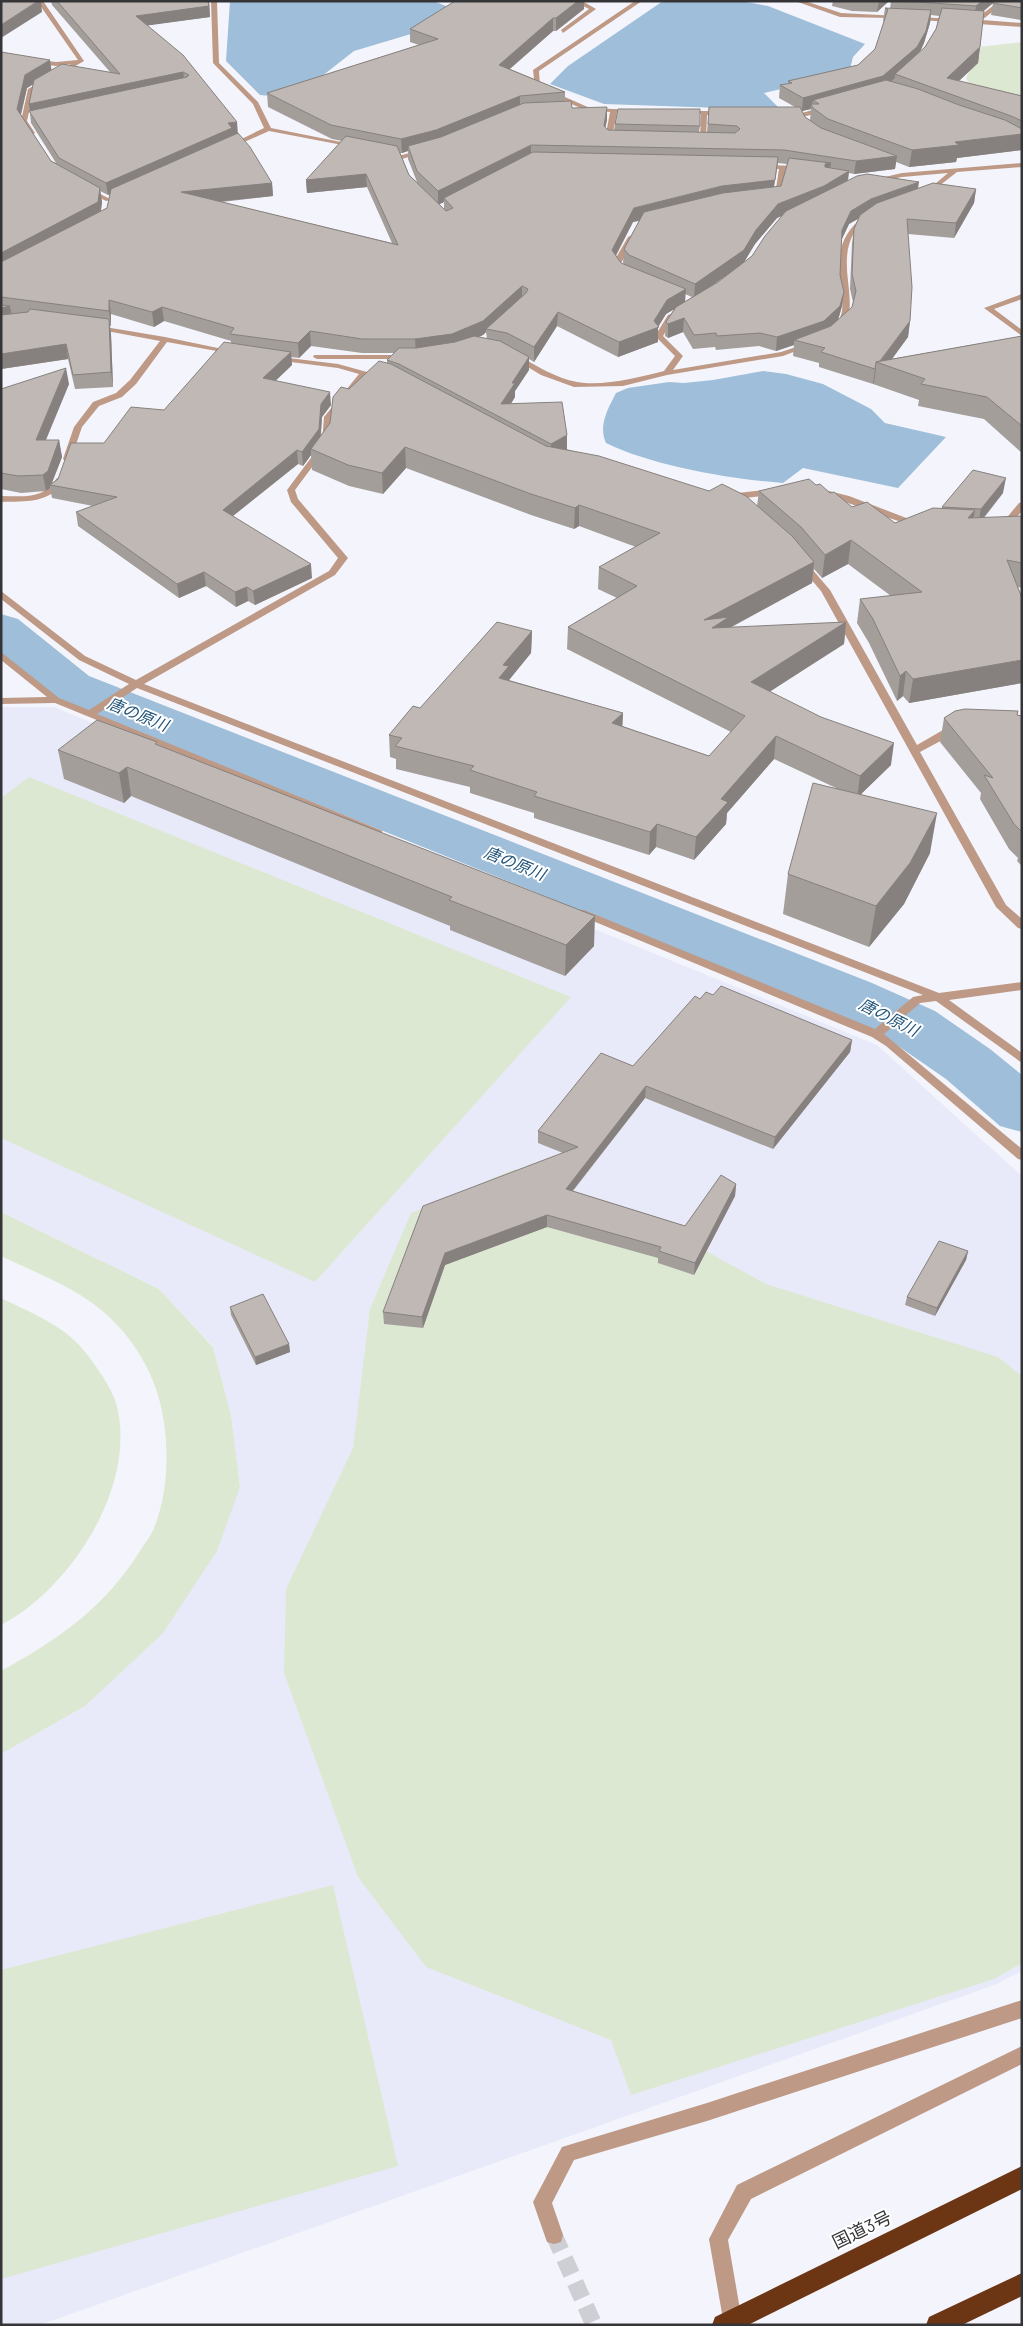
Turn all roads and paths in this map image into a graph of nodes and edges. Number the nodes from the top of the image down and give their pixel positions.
1 (214, 1) edge
2 (561, 1) edge
3 (639, 1) edge
4 (798, 1) edge
5 (1003, 1) edge
6 (40, 2) edge
7 (49, 2) edge
8 (885, 10) edge
9 (878, 16) junction
10 (936, 19) junction
11 (976, 22) junction
12 (1022, 25) edge
13 (934, 29) edge
14 (563, 31) edge
15 (1, 57) edge
16 (81, 61) junction
17 (830, 107) edge
18 (587, 109) junction
19 (569, 110) edge
20 (614, 110) junction
21 (639, 111) edge
22 (676, 112) edge
23 (704, 113) junction
24 (736, 114) edge
25 (777, 115) edge
26 (33, 119) edge
27 (24, 121) junction
28 (268, 129) junction
29 (703, 138) edge
30 (628, 139) edge
31 (695, 141) edge
32 (714, 142) edge
33 (38, 143) edge
34 (224, 149) edge
35 (367, 149) edge
36 (430, 150) edge
37 (376, 151) edge
38 (1022, 165) edge
39 (754, 166) edge
40 (900, 166) edge
41 (783, 167) junction
42 (808, 169) edge
43 (956, 170) junction
44 (917, 173) junction
45 (864, 182) edge
46 (82, 186) edge
47 (116, 196) edge
48 (769, 198) edge
49 (108, 200) junction
50 (913, 200) edge
51 (106, 209) edge
52 (872, 215) edge
53 (635, 231) edge
54 (633, 277) edge
55 (1022, 296) edge
56 (687, 308) edge
57 (83, 325) edge
58 (832, 333) edge
59 (1022, 334) edge
60 (165, 340) junction
61 (818, 342) edge
62 (503, 351) edge
63 (239, 353) edge
64 (412, 357) edge
65 (266, 358) edge
66 (282, 359) junction
67 (364, 372) junction
68 (667, 373) junction
69 (388, 379) edge
70 (783, 492) edge
71 (812, 492) edge
72 (1, 499) edge
73 (728, 499) edge
74 (1022, 505) edge
75 (925, 526) edge
76 (1003, 532) edge
77 (794, 554) edge
78 (1, 594) edge
79 (1, 655) edge
80 (136, 684) junction
81 (56, 700) junction
82 (1, 701) edge
83 (88, 715) junction
84 (966, 728) edge
85 (914, 751) junction
86 (386, 834) edge
87 (570, 908) edge
88 (1022, 925) edge
89 (1022, 986) edge
90 (938, 997) junction
91 (880, 1031) junction
92 (1022, 1059) edge
93 (1022, 1156) edge
94 (1022, 2009) edge
95 (1022, 2055) edge
96 (1022, 2177) edge
97 (554, 2235) tunnel mouth
98 (1022, 2284) edge
99 (727, 2323) edge
100 (937, 2325) edge

1 - 28 street
2 - 14 street
3 - 18 street
4 - 9 street
5 - 11 street
6 - 7 street
6 - 16 street
8 - 9 street
9 - 10 street
10 - 11 street
10 - 13 street
11 - 12 street
15 - 16 street
16 - 27 street
17 - 25 street
18 - 19 street
18 - 20 street
20 - 21 street
20 - 30 street
22 - 23 street
23 - 24 street
23 - 29 street
26 - 27 street
27 - 33 street
28 - 34 street
28 - 35 street
31 - 32 street
36 - 37 street
38 - 43 street
39 - 41 street
40 - 44 street
41 - 42 street
41 - 48 street
43 - 44 street
43 - 50 street
44 - 45 street
46 - 49 street
47 - 49 street
49 - 51 street
52 - 58 street
53 - 54 street
55 - 59 street
56 - 68 street
57 - 60 street
60 - 63 street
60 - 72 street
61 - 68 street
62 - 68 street
64 - 66 street
65 - 66 street
66 - 67 street
67 - 69 street
67 - 80 street
70 - 73 street
71 - 75 street
74 - 76 street
77 - 85 street
78 - 80 street
79 - 81 street
80 - 83 street
80 - 90 street
81 - 82 street
81 - 83 street
83 - 86 street
84 - 85 street
85 - 88 street
87 - 91 street
89 - 90 street
90 - 91 street
90 - 92 street
91 - 93 street
94 - 97 street
95 - 99 street
96 - 99 highway, 国道3号
98 - 100 highway

